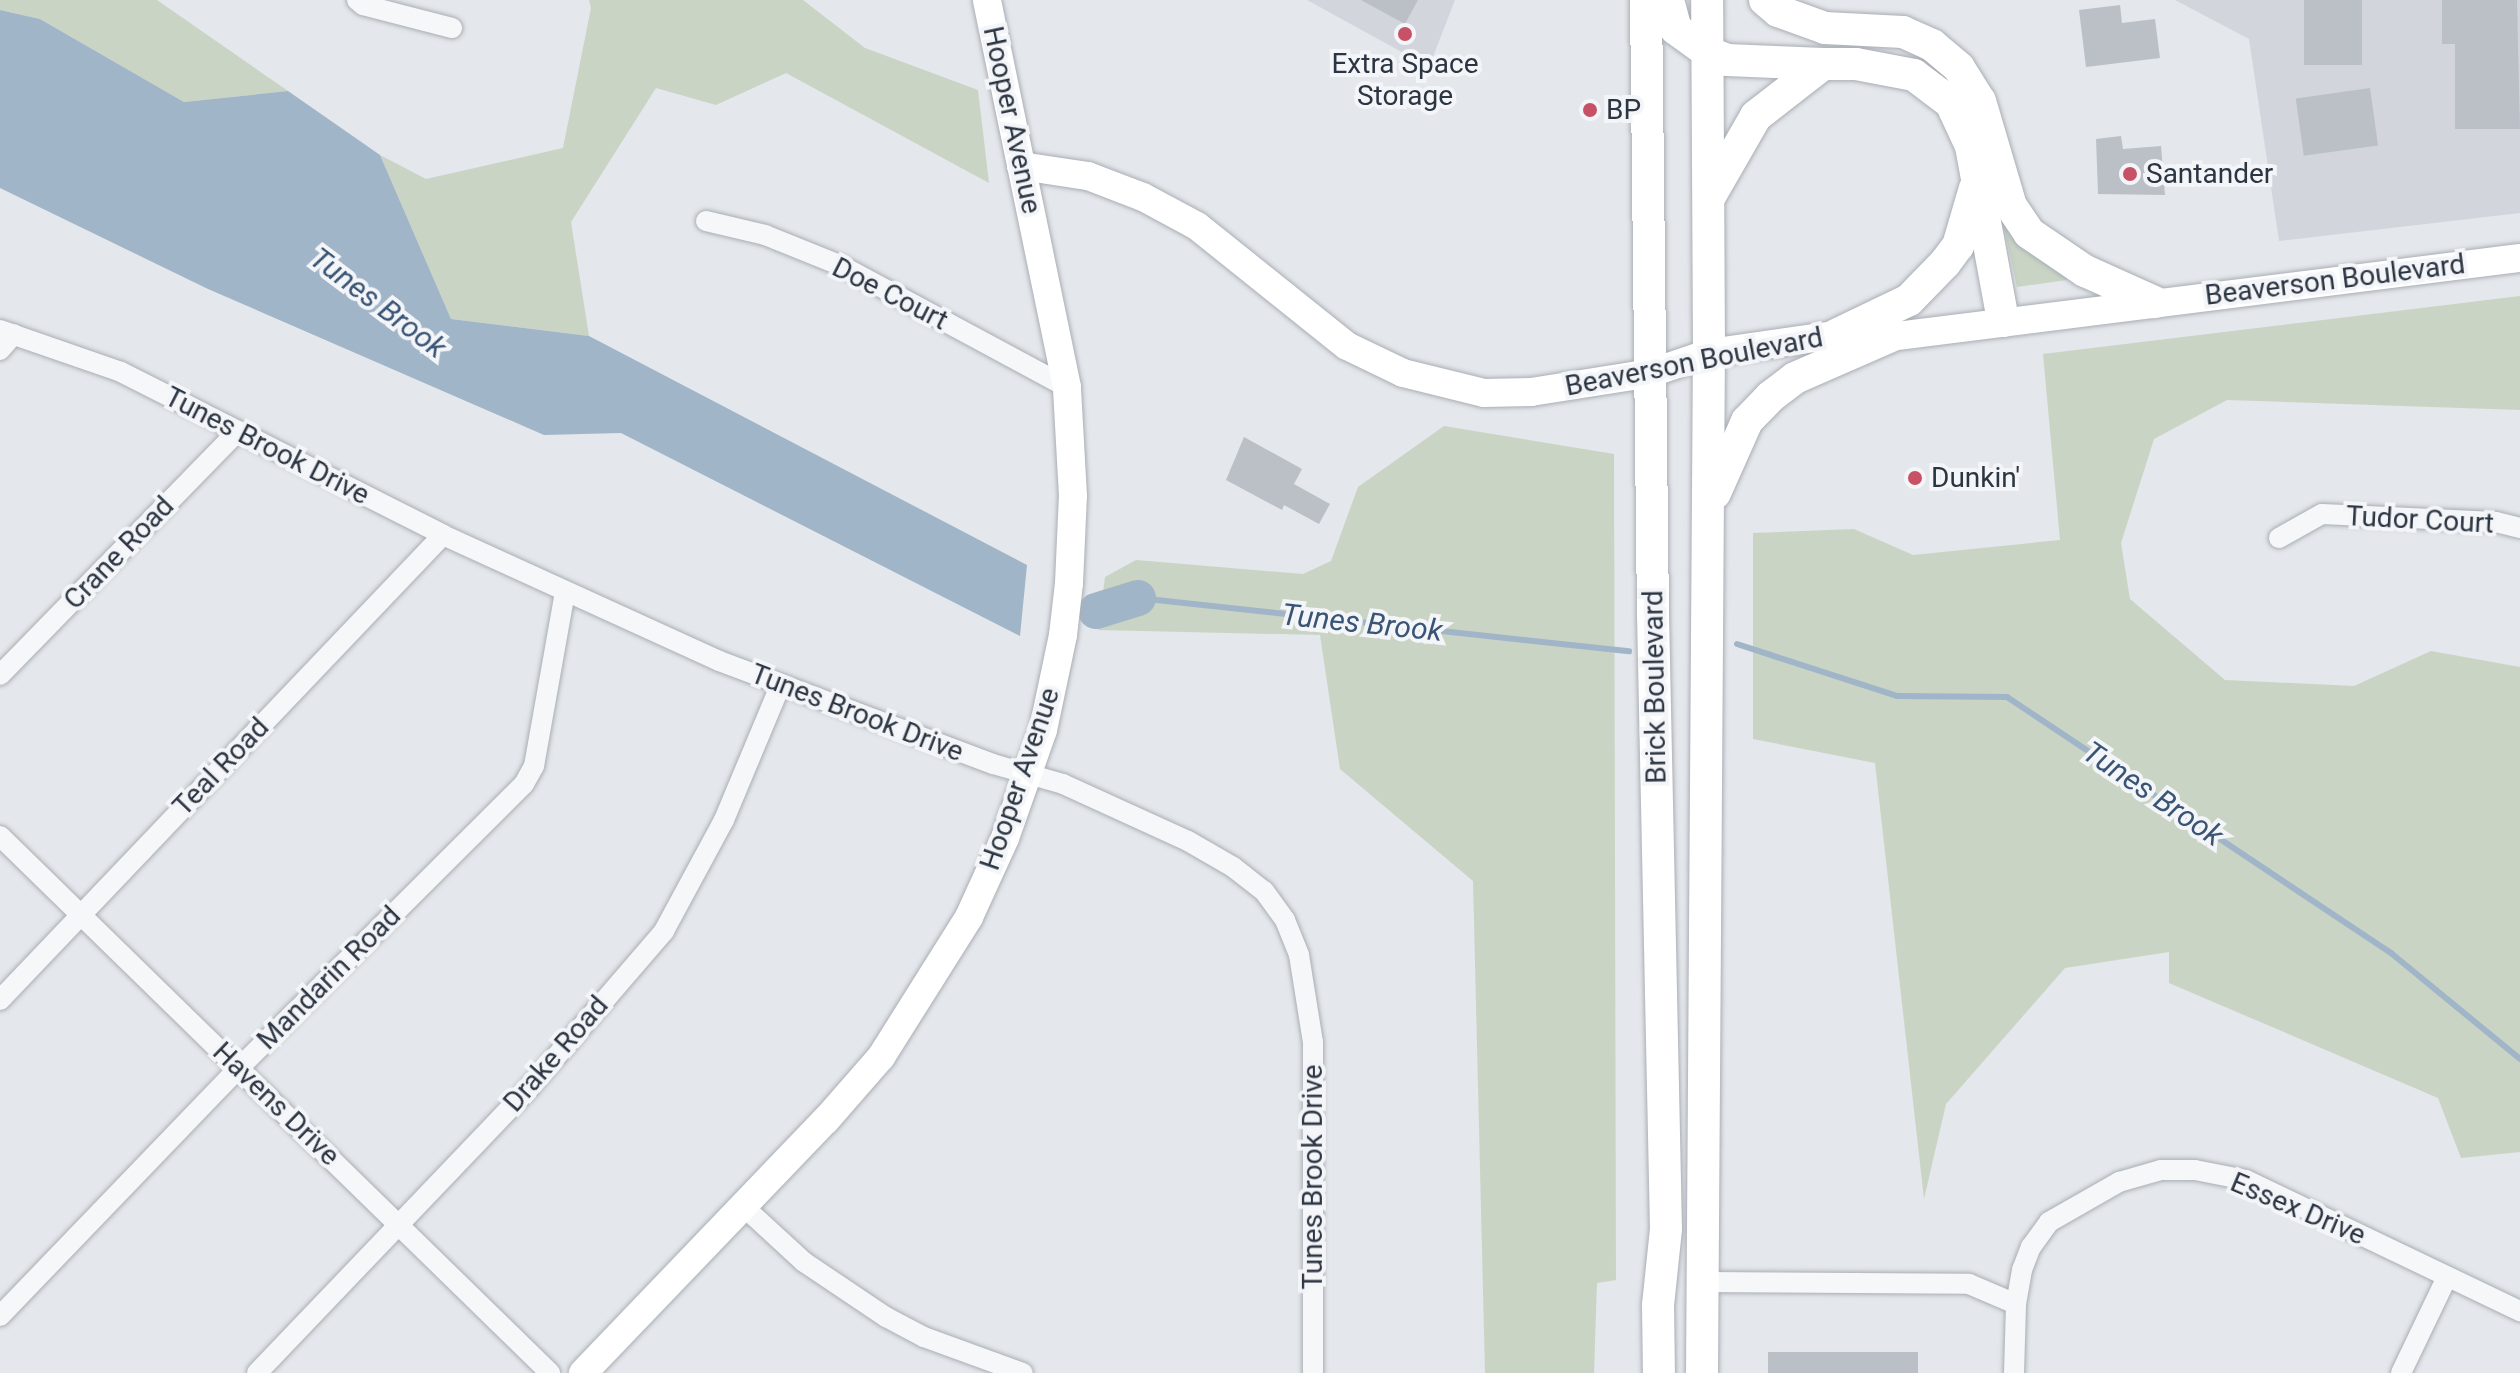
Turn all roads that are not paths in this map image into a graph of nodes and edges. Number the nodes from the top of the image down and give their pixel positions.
1 (357, 0) edge
2 (987, 0) edge
3 (1646, 0) edge
4 (1668, 0) edge
5 (1707, 0) edge
6 (1765, 0) edge
7 (452, 28) dead end
8 (1709, 53) junction
9 (1823, 64) junction
10 (1021, 166) junction
11 (1977, 181) junction
12 (1707, 203) junction
13 (706, 221) dead end
14 (2520, 258) edge
15 (2154, 302) junction
16 (2003, 321) junction
17 (1836, 335) junction
18 (1889, 337) junction
19 (5, 338) edge
20 (1709, 353) junction
21 (1651, 373) junction
22 (1067, 387) junction
23 (238, 431) junction
24 (1708, 515) junction
25 (2520, 528) edge
26 (443, 535) junction
27 (2279, 538) dead end
28 (565, 592) junction
29 (0, 675) edge
30 (781, 684) junction
31 (1029, 771) junction
32 (0, 836) edge
33 (81, 914) junction
34 (0, 1000) edge
35 (239, 1068) junction
36 (743, 1206) junction
37 (399, 1224) junction
38 (1666, 1229) junction
39 (2447, 1277) junction
40 (1702, 1282) junction
41 (2016, 1304) junction
42 (2520, 1311) edge
43 (0, 1316) edge
44 (257, 1373) edge
45 (550, 1373) edge
46 (583, 1373) edge
47 (1023, 1373) edge
48 (1313, 1373) edge
49 (1659, 1373) edge
50 (1702, 1373) edge
51 (2014, 1373) edge
52 (2401, 1373) edge

1 - 7 street
2 - 10 main road, Hooper Avenue
3 - 21 main road, Brick Boulevard
4 - 8 main road
5 - 8 main road, Brick Boulevard
6 - 15 main road
8 - 9 main road
8 - 12 main road, Brick Boulevard
9 - 11 main road
9 - 12 main road
10 - 21 main road, Beaverson Boulevard
10 - 22 main road, Hooper Avenue
11 - 16 main road
11 - 17 main road
12 - 20 main road, Brick Boulevard
13 - 22 street, Doe Court
14 - 15 main road, Beaverson Boulevard
15 - 16 main road, Beaverson Boulevard
16 - 18 main road, Beaverson Boulevard
17 - 18 main road, Beaverson Boulevard
17 - 20 main road, Beaverson Boulevard
18 - 24 main road
19 - 23 street, Tunes Brook Drive
20 - 21 main road, Beaverson Boulevard
20 - 24 main road, Brick Boulevard
21 - 38 main road, Brick Boulevard
22 - 31 main road, Hooper Avenue
23 - 26 street, Tunes Brook Drive
23 - 29 street, Crane Road
24 - 40 main road, Brick Boulevard
25 - 27 street, Tudor Court
26 - 28 street, Tunes Brook Drive
26 - 33 street, Teal Road
28 - 30 street, Tunes Brook Drive
28 - 35 street, Mandarin Road
30 - 31 street, Tunes Brook Drive
30 - 37 street, Drake Road
31 - 36 main road, Hooper Avenue
31 - 48 street, Tunes Brook Drive
32 - 33 street, Havens Drive
33 - 34 street, Teal Road
33 - 35 street, Havens Drive
35 - 37 street, Havens Drive
35 - 43 street, Mandarin Road
36 - 46 main road, Hooper Avenue
36 - 47 street
37 - 44 street, Drake Road
37 - 45 street, Havens Drive
38 - 40 main road
38 - 49 main road, Brick Boulevard
39 - 41 street, Essex Drive
39 - 42 street, Essex Drive
39 - 52 street
40 - 41 street
40 - 50 main road, Brick Boulevard
41 - 51 street, Essex Drive

